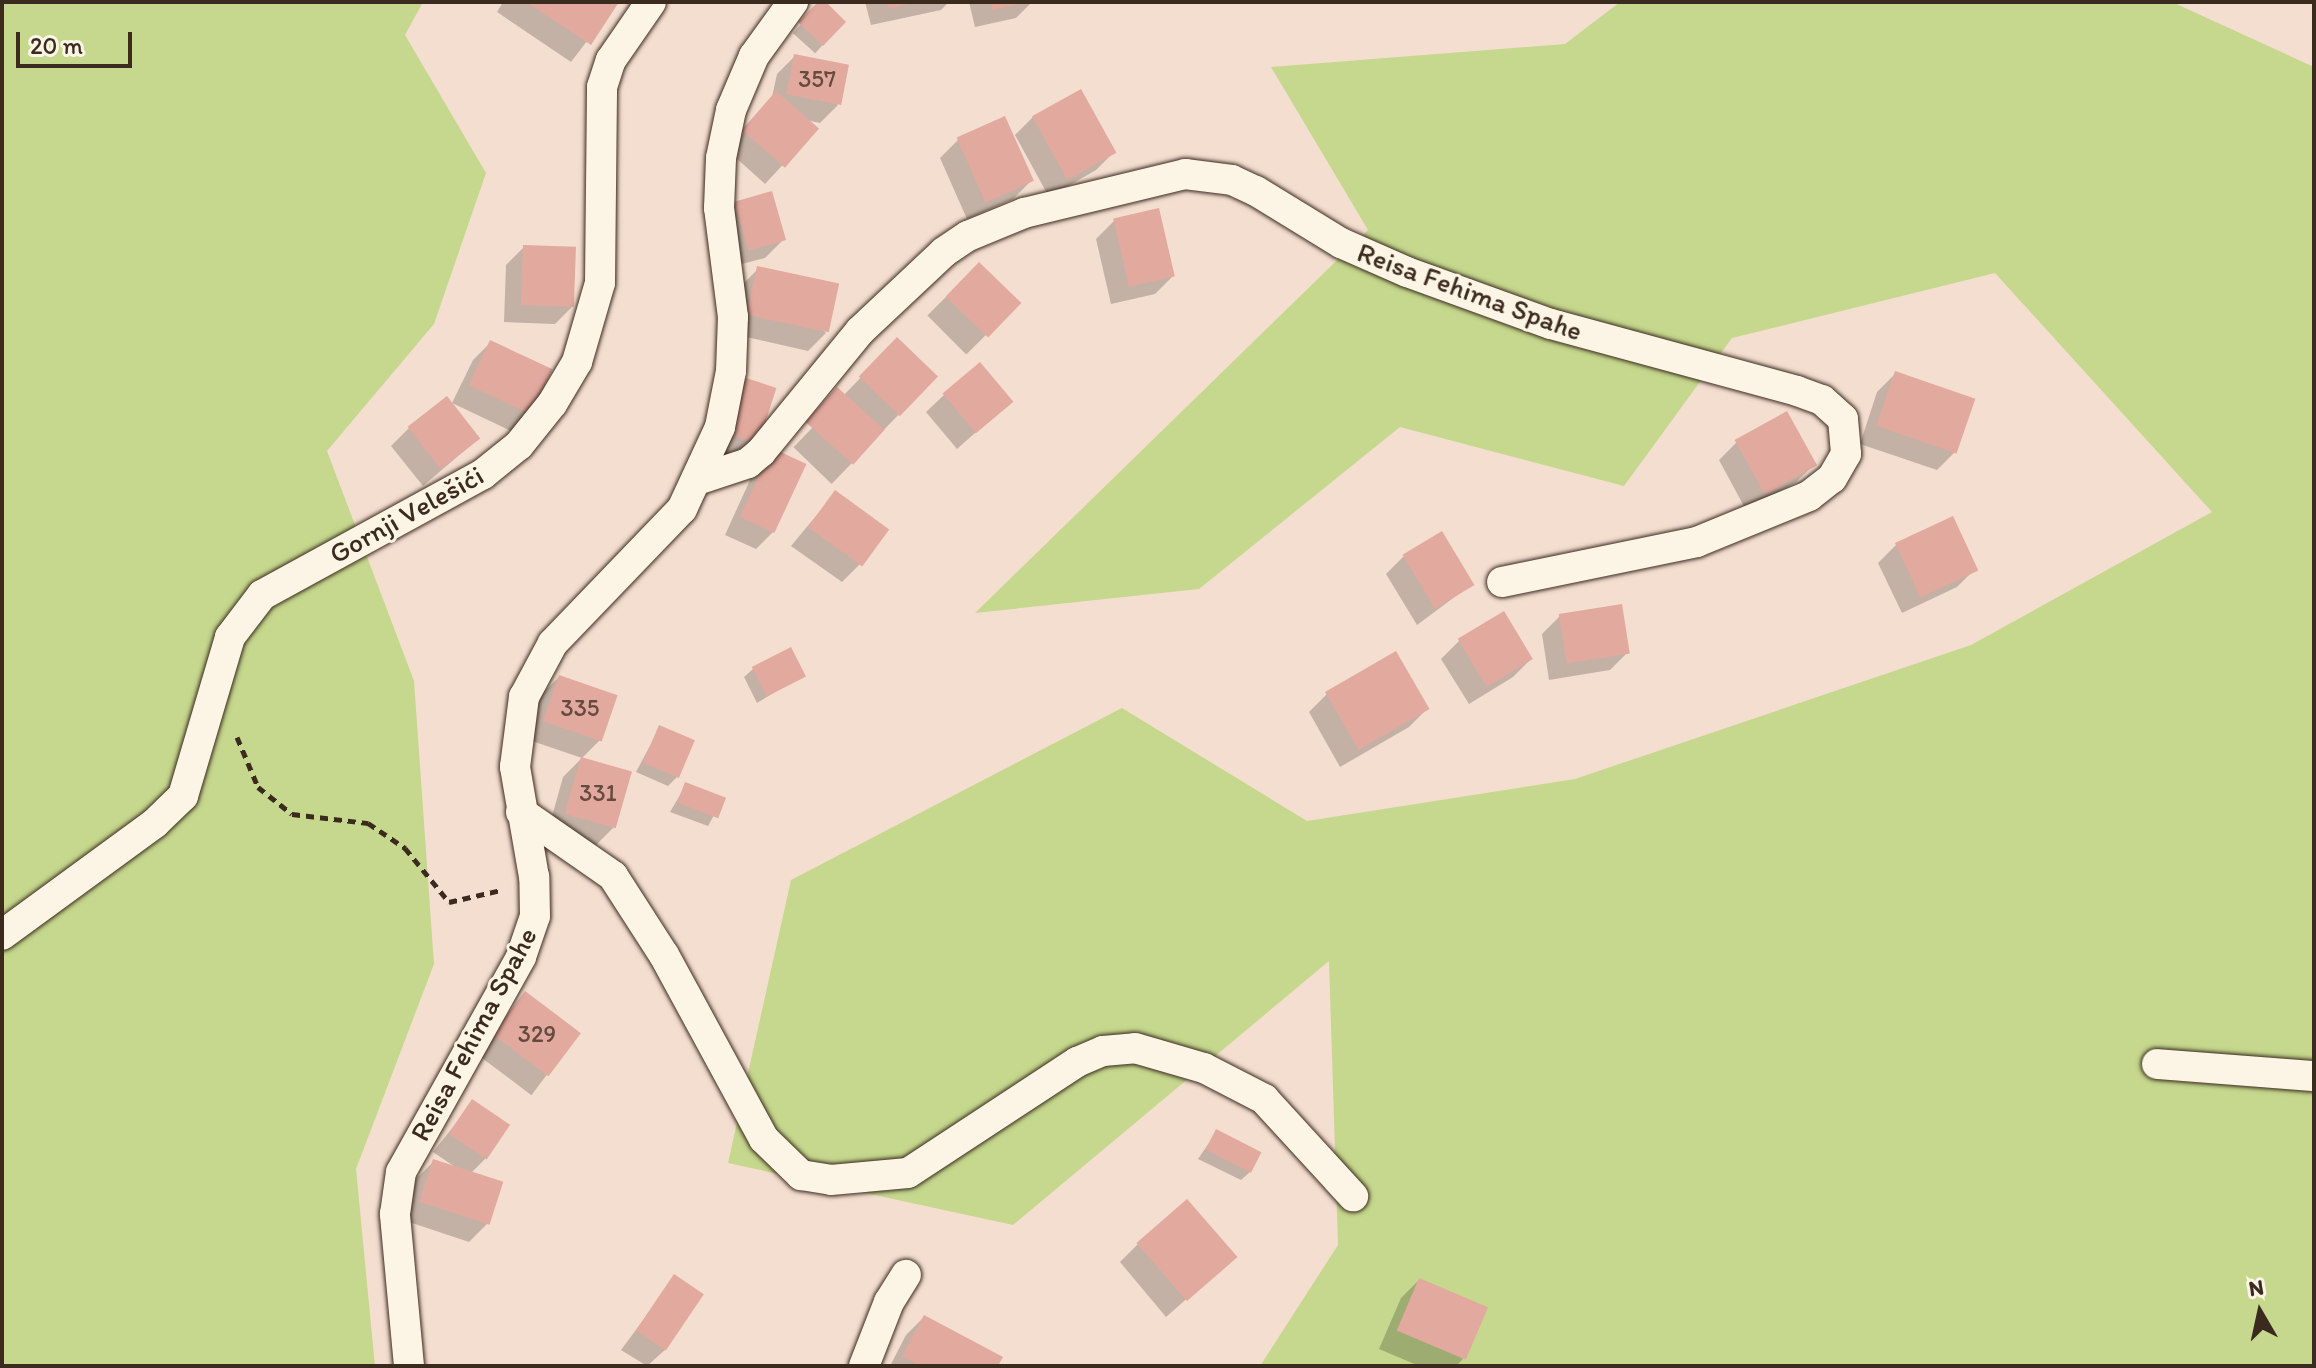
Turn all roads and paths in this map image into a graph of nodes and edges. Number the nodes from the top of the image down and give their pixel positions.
1 (651, 2) edge
2 (793, 2) edge
3 (700, 479) junction
4 (1502, 582) dead end
5 (216, 684) junction
6 (521, 812) junction
7 (534, 877) junction
8 (2, 935) edge
9 (2157, 1064) dead end
10 (2314, 1076) edge
11 (1353, 1196) dead end
12 (906, 1275) dead end
13 (409, 1366) edge
14 (864, 1366) edge

1 - 5 street, Gornji Velešići
2 - 3 street, Reisa Fehima Spahe
3 - 4 street, Reisa Fehima Spahe
3 - 6 street, Reisa Fehima Spahe
5 - 7 path
5 - 8 street, Gornji Velešići
6 - 7 street, Reisa Fehima Spahe
6 - 11 street
7 - 13 street, Reisa Fehima Spahe
9 - 10 street
12 - 14 street

